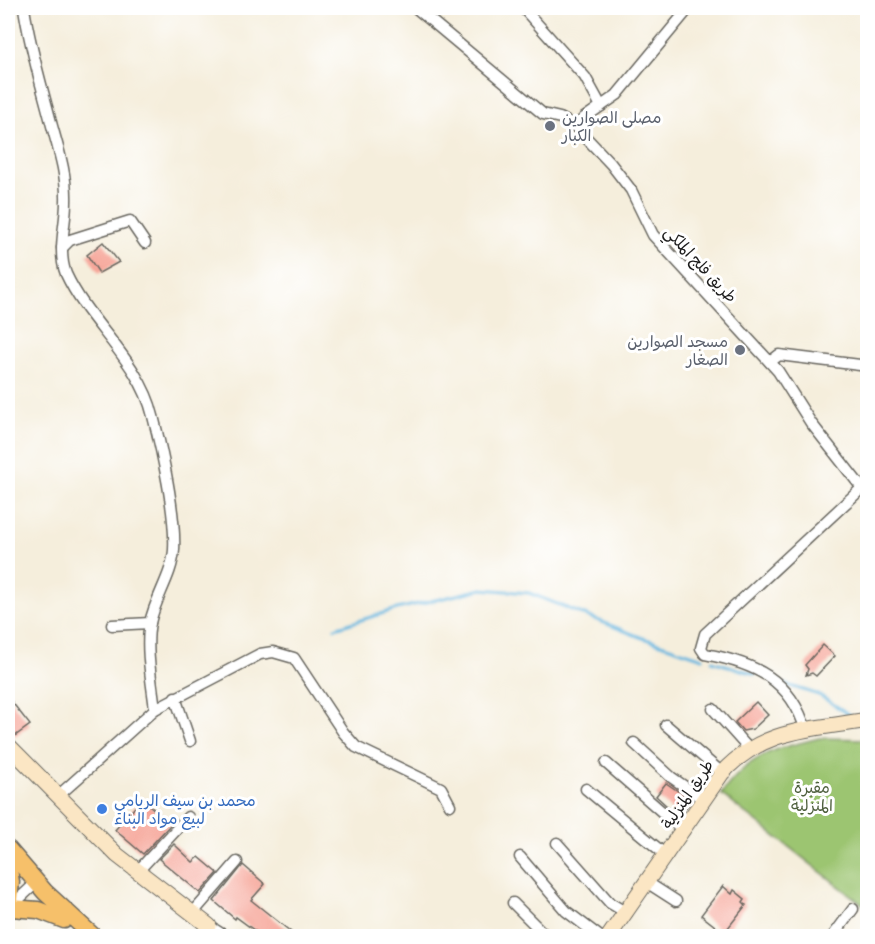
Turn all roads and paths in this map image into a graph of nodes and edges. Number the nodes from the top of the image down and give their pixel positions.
1 (24, 8) edge
2 (416, 8) edge
3 (523, 8) edge
4 (689, 8) edge
5 (601, 106) junction
6 (576, 127) junction
7 (145, 243) dead end
8 (62, 248) junction
9 (770, 362) junction
10 (867, 366) edge
11 (864, 490) edge
12 (150, 623) junction
13 (112, 625) dead end
14 (175, 697) junction
15 (155, 709) junction
16 (713, 709) dead end
17 (867, 720) edge
18 (666, 725) dead end
19 (806, 731) junction
20 (190, 741) dead end
21 (634, 743) dead end
22 (8, 746) edge
23 (748, 748) junction
24 (606, 763) dead end
25 (722, 773) junction
26 (586, 789) dead end
27 (58, 796) junction
28 (704, 800) junction
29 (450, 805) dead end
30 (188, 816) dead end
31 (684, 831) junction
32 (557, 843) dead end
33 (8, 849) edge
34 (667, 856) junction
35 (520, 857) dead end
36 (8, 858) edge
37 (8, 862) edge
38 (237, 862) dead end
39 (136, 872) junction
40 (32, 882) junction
41 (648, 883) junction
42 (676, 902) dead end
43 (513, 903) dead end
44 (8, 905) edge
45 (853, 909) dead end
46 (627, 913) junction
47 (64, 920) junction
48 (203, 925) edge
49 (616, 934) edge
50 (82, 936) edge
51 (93, 936) edge
52 (198, 936) edge
53 (225, 936) edge
54 (546, 936) edge
55 (599, 936) edge
56 (833, 936) edge

1 - 8 street
2 - 6 street, طريق فلج الملكي
3 - 5 street
4 - 5 street
5 - 6 street
6 - 9 street, طريق فلج الملكي
7 - 8 street
8 - 12 street
9 - 10 street
9 - 11 street, طريق فلج الملكي
11 - 19 street
12 - 13 street
12 - 15 street
14 - 15 street
14 - 20 street
14 - 29 street
15 - 27 street
16 - 23 street
17 - 19 street, طريق المنزلية
18 - 25 street
19 - 23 street, طريق المنزلية
21 - 28 street
22 - 27 street
23 - 25 street, طريق المنزلية
24 - 31 street
25 - 28 street, طريق المنزلية
26 - 34 street
27 - 39 street
28 - 31 street, طريق المنزلية
30 - 39 street
31 - 34 street, طريق المنزلية
32 - 46 street
33 - 40 main road
34 - 41 street, طريق المنزلية
35 - 55 street
36 - 40 main road
37 - 44 main road
38 - 48 street
39 - 48 street
40 - 44 street
40 - 47 main road
40 - 51 main road
41 - 42 street
41 - 46 street, طريق المنزلية
43 - 54 street
44 - 47 main road
45 - 56 street
46 - 49 street, طريق المنزلية
47 - 50 main road
48 - 52 street
48 - 53 street

